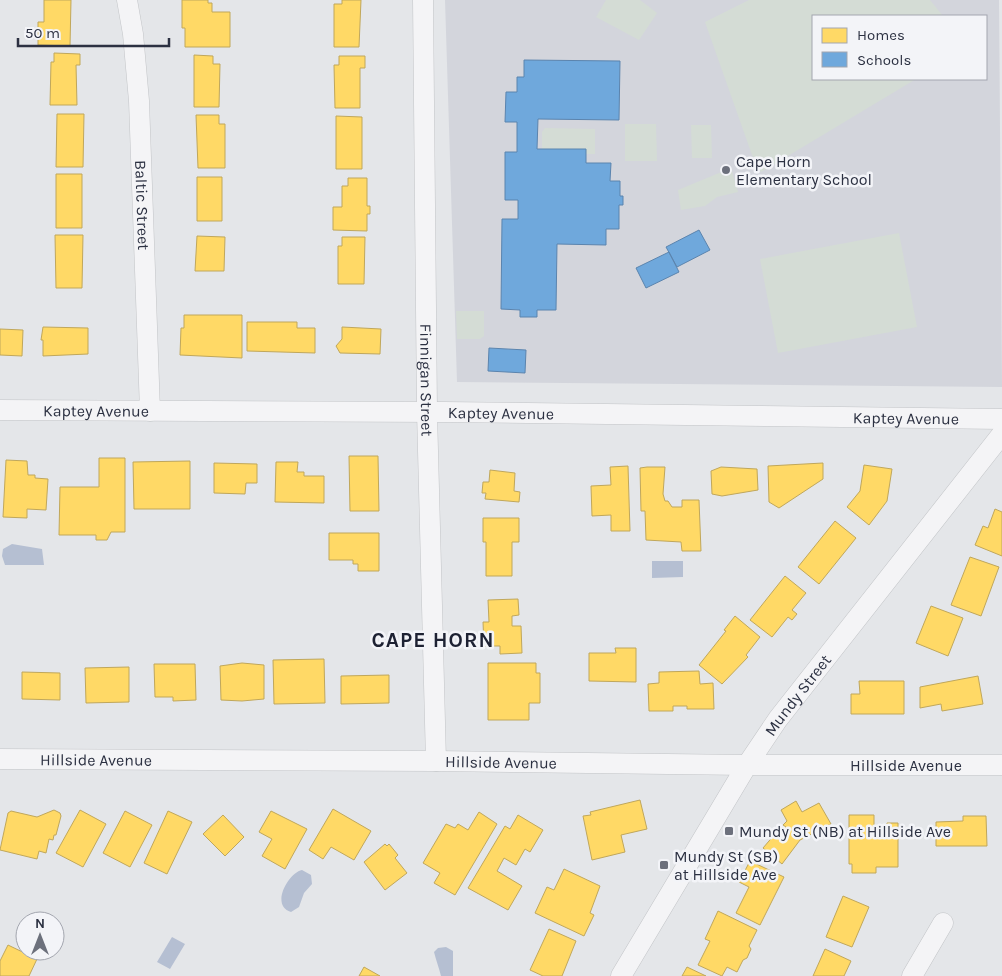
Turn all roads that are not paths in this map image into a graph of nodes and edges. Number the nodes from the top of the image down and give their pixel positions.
1 (127, 0) edge
2 (423, 0) edge
3 (0, 410) edge
4 (150, 411) junction
5 (427, 412) junction
6 (1002, 419) edge
7 (1002, 434) edge
8 (0, 759) edge
9 (436, 761) junction
10 (747, 765) junction
11 (1002, 765) edge
12 (943, 923) dead end
13 (621, 976) edge
14 (912, 976) edge

1 - 4 street, Baltic Street
2 - 5 street, Finnigan Street
3 - 4 street, Kaptey Avenue
4 - 5 street, Kaptey Avenue
5 - 6 street, Kaptey Avenue
5 - 9 street, Finnigan Street
7 - 10 street, Mundy Street
8 - 9 street, Hillside Avenue
9 - 10 street, Hillside Avenue
10 - 11 street, Hillside Avenue
10 - 13 street, Mundy Street
12 - 14 street

